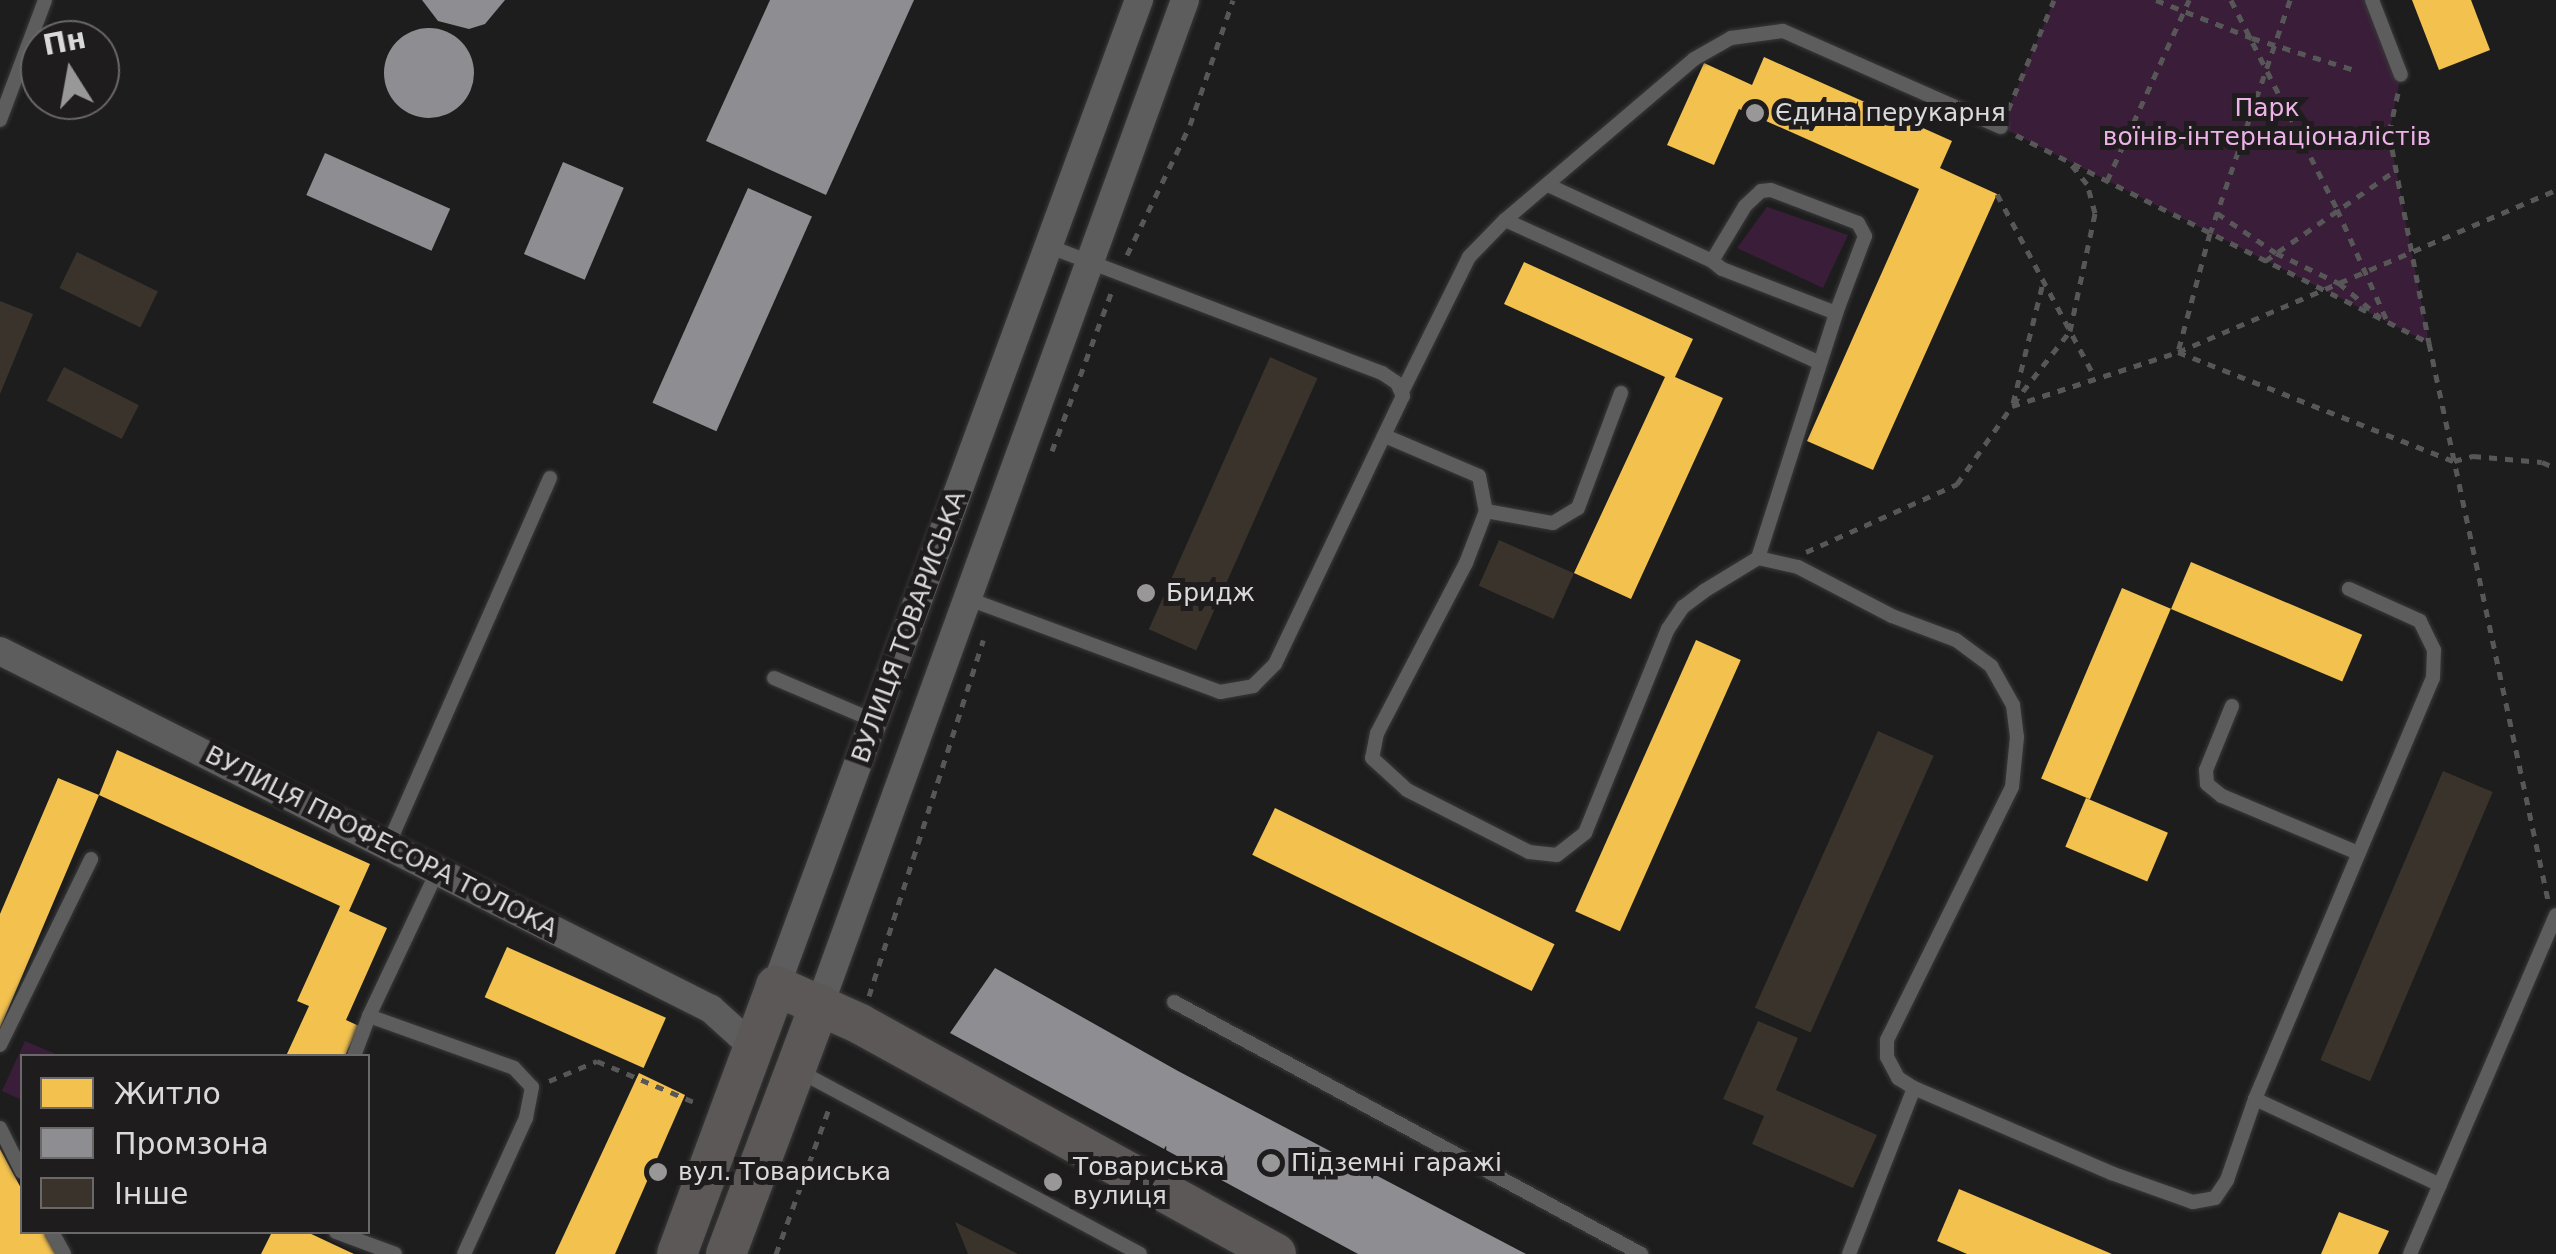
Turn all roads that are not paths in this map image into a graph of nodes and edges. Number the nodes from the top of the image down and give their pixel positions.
1 (45, 0) edge
2 (1139, 0) edge
3 (1185, 0) edge
4 (2372, 0) edge
5 (2402, 75) road end
6 (0, 120) edge
7 (2000, 127) road end
8 (1550, 186) junction
9 (1506, 220) junction
10 (1047, 246) junction
11 (1712, 260) junction
12 (1090, 261) junction
13 (1836, 314) junction
14 (1818, 362) junction
15 (1403, 390) junction
16 (1621, 393) dead end
17 (1385, 436) junction
18 (550, 478) dead end
19 (1486, 511) junction
20 (942, 536) junction
21 (984, 551) junction
22 (1758, 558) junction
23 (2349, 589) dead end
24 (966, 598) junction
25 (0, 651) edge
26 (774, 678) dead end
27 (2232, 706) dead end
28 (875, 721) junction
29 (389, 843) junction
30 (2358, 853) junction
31 (91, 859) dead end
32 (436, 872) junction
33 (2554, 918) edge
34 (776, 986) junction
35 (1174, 1002) dead end
36 (820, 1004) junction
37 (369, 1016) junction
38 (0, 1045) edge
39 (753, 1047) junction
40 (355, 1054) edge
41 (795, 1068) junction
42 (1914, 1088) junction
43 (2255, 1099) junction
44 (0, 1128) edge
45 (20, 1168) edge
46 (2440, 1185) junction
47 (341, 1234) edge
48 (394, 1254) edge
49 (464, 1254) edge
50 (677, 1254) edge
51 (726, 1254) edge
52 (1140, 1254) edge
53 (1276, 1254) edge
54 (1641, 1254) edge
55 (1849, 1254) edge
56 (2410, 1254) edge

1 - 6 lane
2 - 10 street, ВУЛИЦЯ ТОВАРИСЬКА
3 - 12 street, ВУЛИЦЯ ТОВАРИСЬКА
4 - 5 lane
7 - 8 lane
8 - 9 lane
8 - 11 lane
9 - 14 lane
9 - 15 lane
10 - 12 lane
10 - 20 street, ВУЛИЦЯ ТОВАРИСЬКА
11 - 13 lane
11 - 13 lane
12 - 15 lane
12 - 21 street, ВУЛИЦЯ ТОВАРИСЬКА
13 - 14 lane
14 - 22 lane
15 - 17 lane
16 - 19 lane
17 - 19 lane
17 - 24 lane
18 - 29 lane
19 - 22 lane
20 - 21 street
20 - 28 street, ВУЛИЦЯ ТОВАРИСЬКА
21 - 24 street, ВУЛИЦЯ ТОВАРИСЬКА
22 - 42 lane
23 - 30 lane
24 - 36 street, ВУЛИЦЯ ТОВАРИСЬКА
25 - 29 street, ВУЛИЦЯ ПРОФЕСОРА ТОЛОКА
26 - 28 lane
27 - 30 lane
28 - 34 street, ВУЛИЦЯ ТОВАРИСЬКА
29 - 32 street, ВУЛИЦЯ ПРОФЕСОРА ТОЛОКА
30 - 43 lane
31 - 38 lane
32 - 37 lane
32 - 39 street, ВУЛИЦЯ ПРОФЕСОРА ТОЛОКА
33 - 46 lane
34 - 36 street
34 - 39 street, ВУЛИЦЯ ТОВАРИСЬКА
35 - 54 lane
36 - 41 street, ВУЛИЦЯ ТОВАРИСЬКА
36 - 53 street
37 - 40 lane
37 - 49 lane
39 - 50 street, ВУЛИЦЯ ТОВАРИСЬКА
41 - 51 street, ВУЛИЦЯ ТОВАРИСЬКА
41 - 52 lane
42 - 43 lane
42 - 55 lane
43 - 46 lane
44 - 45 lane
46 - 56 lane
47 - 48 lane

